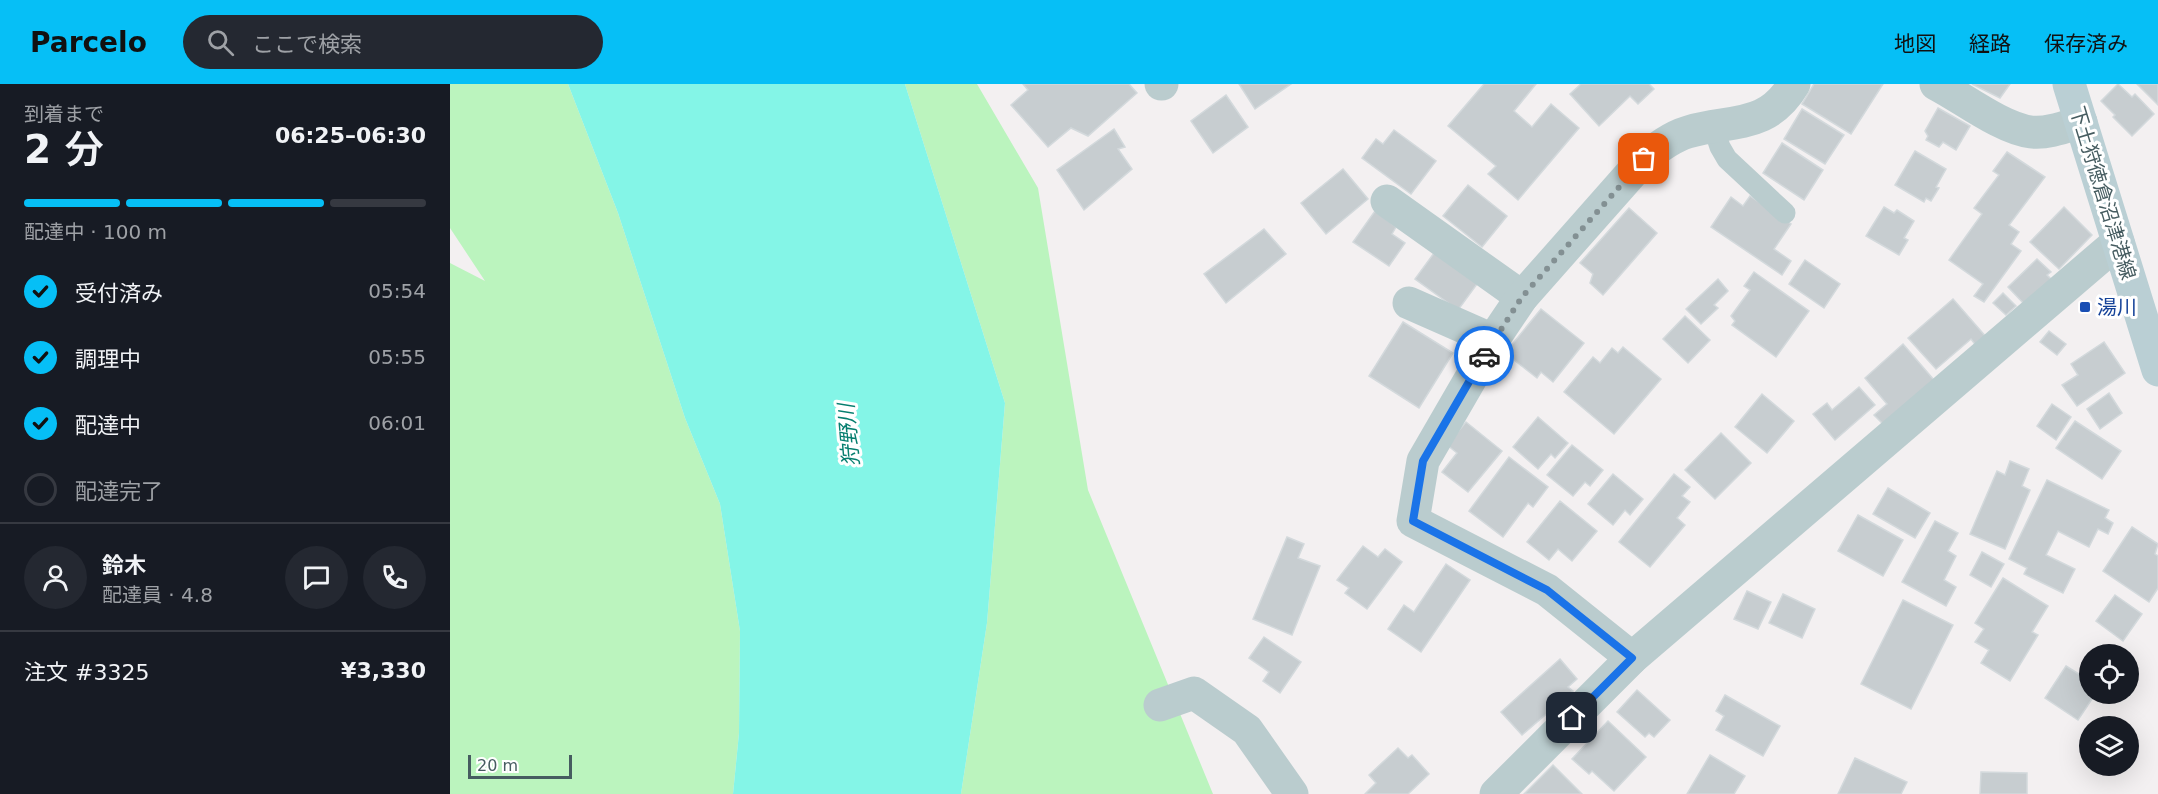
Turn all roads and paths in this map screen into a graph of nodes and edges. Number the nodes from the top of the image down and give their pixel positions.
1 (1794, 84) edge
2 (1935, 84) edge
3 (2069, 84) edge
4 (2081, 122) junction
5 (1713, 126) junction
6 (1387, 201) dead end
7 (1785, 213) dead end
8 (2118, 242) junction
9 (1522, 297) junction
10 (1408, 303) dead end
11 (1493, 340) junction
12 (2158, 370) edge
13 (1632, 658) junction
14 (1160, 705) dead end
15 (1292, 794) edge
16 (1496, 794) edge

1 - 5 street
2 - 4 street
3 - 4 main road, 下土狩徳倉沼津港線
4 - 8 main road, 下土狩徳倉沼津港線
5 - 7 lane
5 - 9 street
6 - 9 street
8 - 12 main road, 下土狩徳倉沼津港線
8 - 13 street
9 - 11 street
10 - 11 street
11 - 13 street
13 - 16 street
14 - 15 street

